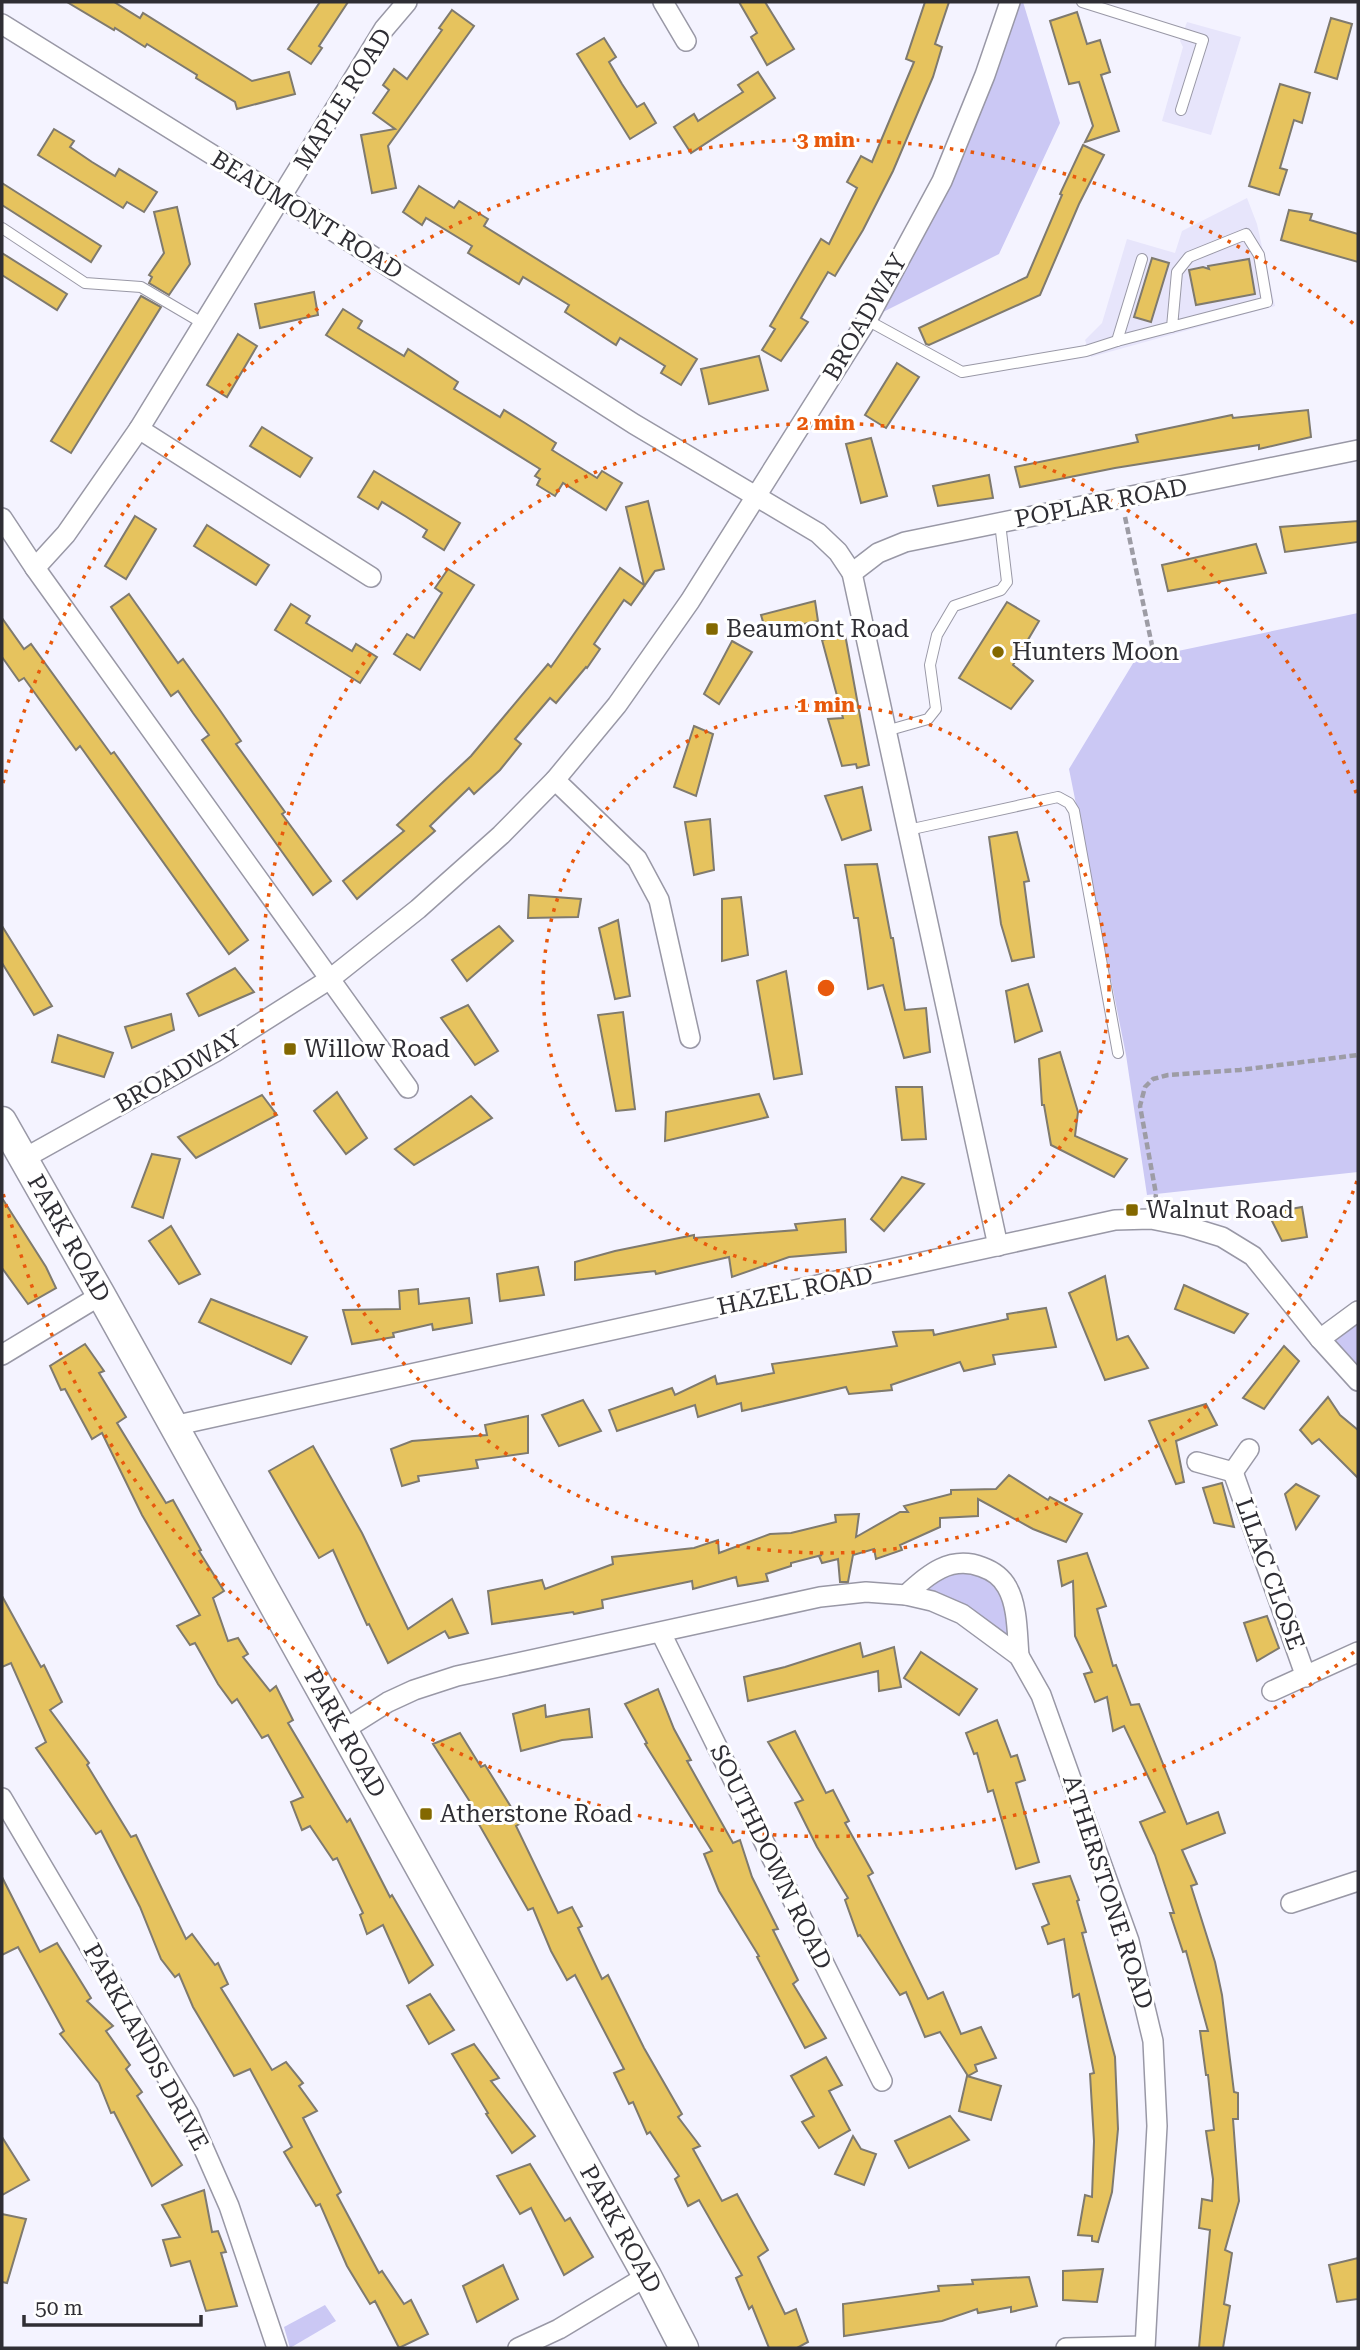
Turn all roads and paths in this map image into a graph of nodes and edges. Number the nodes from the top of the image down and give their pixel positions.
1 (407, 2) edge
2 (663, 2) edge
3 (1010, 2) edge
4 (1082, 2) edge
5 (2, 24) edge
6 (686, 41) dead end
7 (1181, 110) dead end
8 (282, 198) junction
9 (2, 228) edge
10 (1142, 259) dead end
11 (867, 320) junction
12 (204, 324) junction
13 (1172, 327) junction
14 (1117, 341) junction
15 (139, 429) junction
16 (1358, 450) edge
17 (755, 496) junction
18 (1121, 499) junction
19 (2, 518) edge
20 (1000, 523) junction
21 (35, 568) junction
22 (852, 573) junction
23 (371, 577) dead end
24 (1154, 655) dead end
25 (886, 731) junction
26 (555, 780) junction
27 (908, 830) junction
28 (330, 979) junction
29 (690, 1038) dead end
30 (1118, 1054) dead end
31 (1358, 1055) edge
32 (408, 1088) dead end
33 (2, 1121) edge
34 (23, 1159) junction
35 (1151, 1219) junction
36 (998, 1246) junction
37 (101, 1295) junction
38 (1358, 1311) edge
39 (1320, 1339) junction
40 (2, 1355) edge
41 (1358, 1381) edge
42 (173, 1426) junction
43 (1249, 1449) dead end
44 (1196, 1462) dead end
45 (1233, 1472) junction
46 (906, 1595) junction
47 (661, 1633) junction
48 (1358, 1652) edge
49 (1019, 1656) junction
50 (1307, 1676) junction
51 (1272, 1691) dead end
52 (342, 1731) junction
53 (2, 1798) edge
54 (1358, 1881) edge
55 (1291, 1903) dead end
56 (882, 2081) dead end
57 (647, 2276) junction
58 (1144, 2347) edge
59 (276, 2348) edge
60 (518, 2348) edge
61 (684, 2348) edge
62 (1066, 2348) edge

1 - 8 street, MAPLE ROAD
2 - 6 street
3 - 11 street, BROADWAY
4 - 7 lane
5 - 8 street, BEAUMONT ROAD
8 - 12 street, MAPLE ROAD
8 - 17 street, BEAUMONT ROAD
9 - 12 lane
10 - 14 lane
11 - 14 lane
11 - 17 street, BROADWAY
12 - 15 street, MAPLE ROAD
13 - 13 lane
13 - 14 lane
15 - 21 street, MAPLE ROAD
15 - 23 street
16 - 18 street, POPLAR ROAD
17 - 22 street
17 - 26 street, BROADWAY
18 - 20 street, POPLAR ROAD
18 - 24 path
19 - 21 street
20 - 22 street, POPLAR ROAD
20 - 25 lane
21 - 28 street
22 - 25 street
25 - 27 street
26 - 28 street, BROADWAY
26 - 29 street
27 - 30 lane
27 - 36 street
28 - 32 street
28 - 34 street, BROADWAY
31 - 35 path
33 - 34 street, PARK ROAD
34 - 37 street, PARK ROAD
35 - 36 street, HAZEL ROAD
35 - 39 street, HAZEL ROAD
36 - 42 street, HAZEL ROAD
37 - 40 street
37 - 42 street, PARK ROAD
38 - 39 street
39 - 41 street, HAZEL ROAD
42 - 52 street, PARK ROAD
43 - 45 street, LILAC CLOSE
44 - 45 street, LILAC CLOSE
45 - 50 street, LILAC CLOSE
46 - 47 street, ATHERSTONE ROAD
46 - 49 street, ATHERSTONE ROAD
46 - 49 street, ATHERSTONE ROAD
47 - 52 street, ATHERSTONE ROAD
47 - 56 street, SOUTHDOWN ROAD
48 - 50 street
49 - 58 street, ATHERSTONE ROAD
50 - 51 street
52 - 57 street, PARK ROAD
53 - 59 street, PARKLANDS DRIVE
54 - 55 street
57 - 60 street
57 - 61 street, PARK ROAD
58 - 62 street

